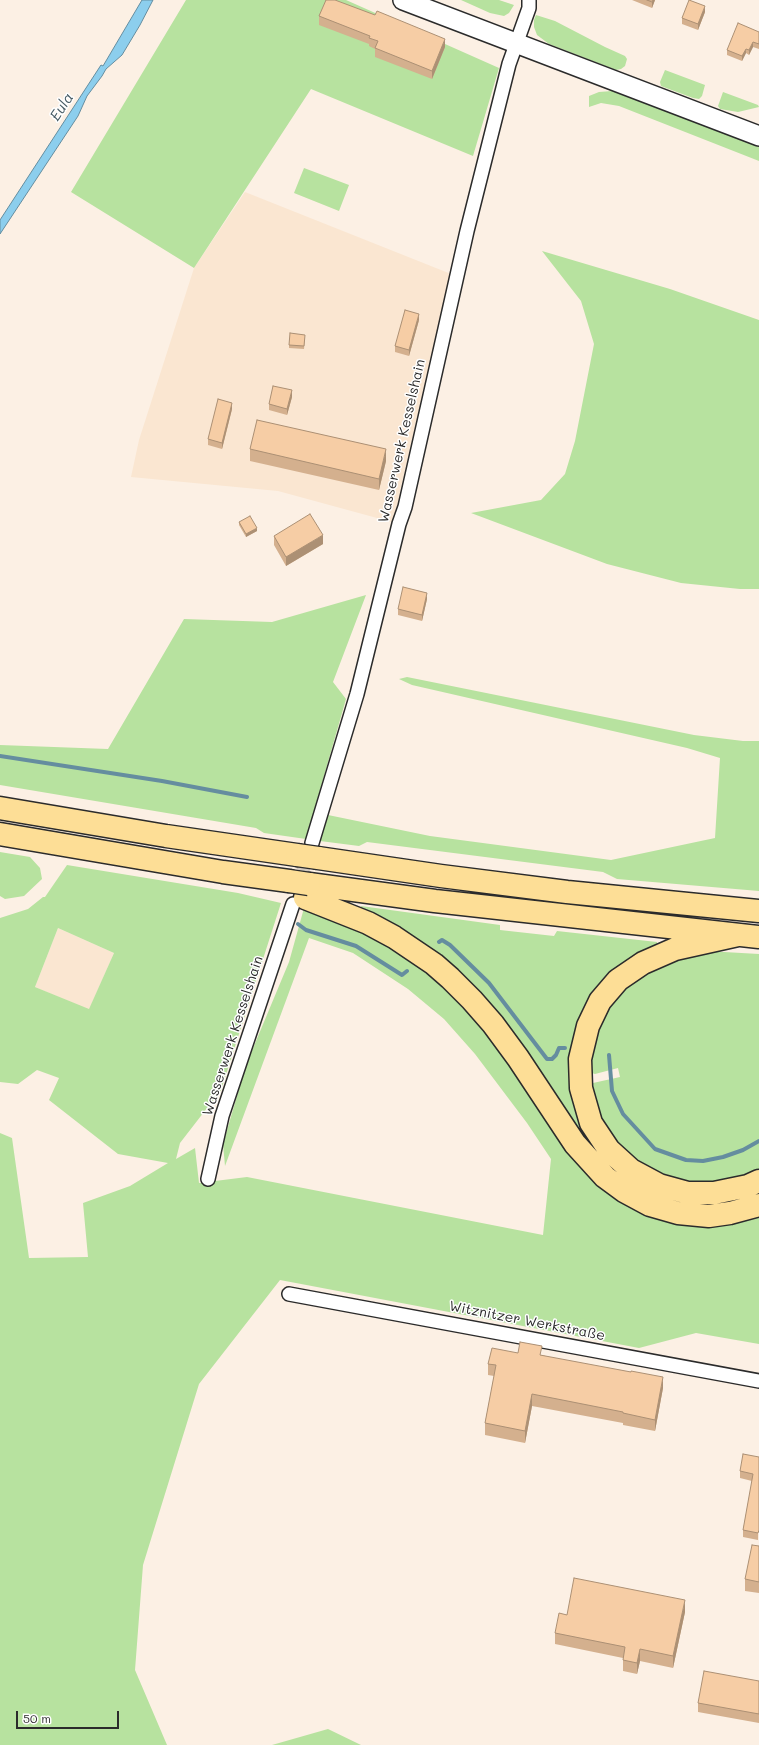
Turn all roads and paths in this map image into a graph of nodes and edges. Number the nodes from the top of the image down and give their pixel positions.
1 (403, 0) edge
2 (530, 0) edge
3 (515, 44) junction
4 (759, 136) edge
5 (0, 808) edge
6 (0, 834) edge
7 (309, 852) junction
8 (296, 892) junction
9 (759, 911) edge
10 (738, 935) junction
11 (759, 937) edge
12 (208, 1179) dead end
13 (759, 1181) edge
14 (759, 1205) edge
15 (289, 1294) dead end
16 (759, 1381) edge

1 - 3 main road
2 - 3 street, Wasserwerk Kesselshain
3 - 4 main road
3 - 7 street, Wasserwerk Kesselshain
5 - 7 highway
6 - 8 highway
7 - 9 highway
8 - 10 highway
8 - 12 street, Wasserwerk Kesselshain
8 - 14 highway
10 - 11 highway
10 - 13 highway
15 - 16 street, Witznitzer Werkstraße

